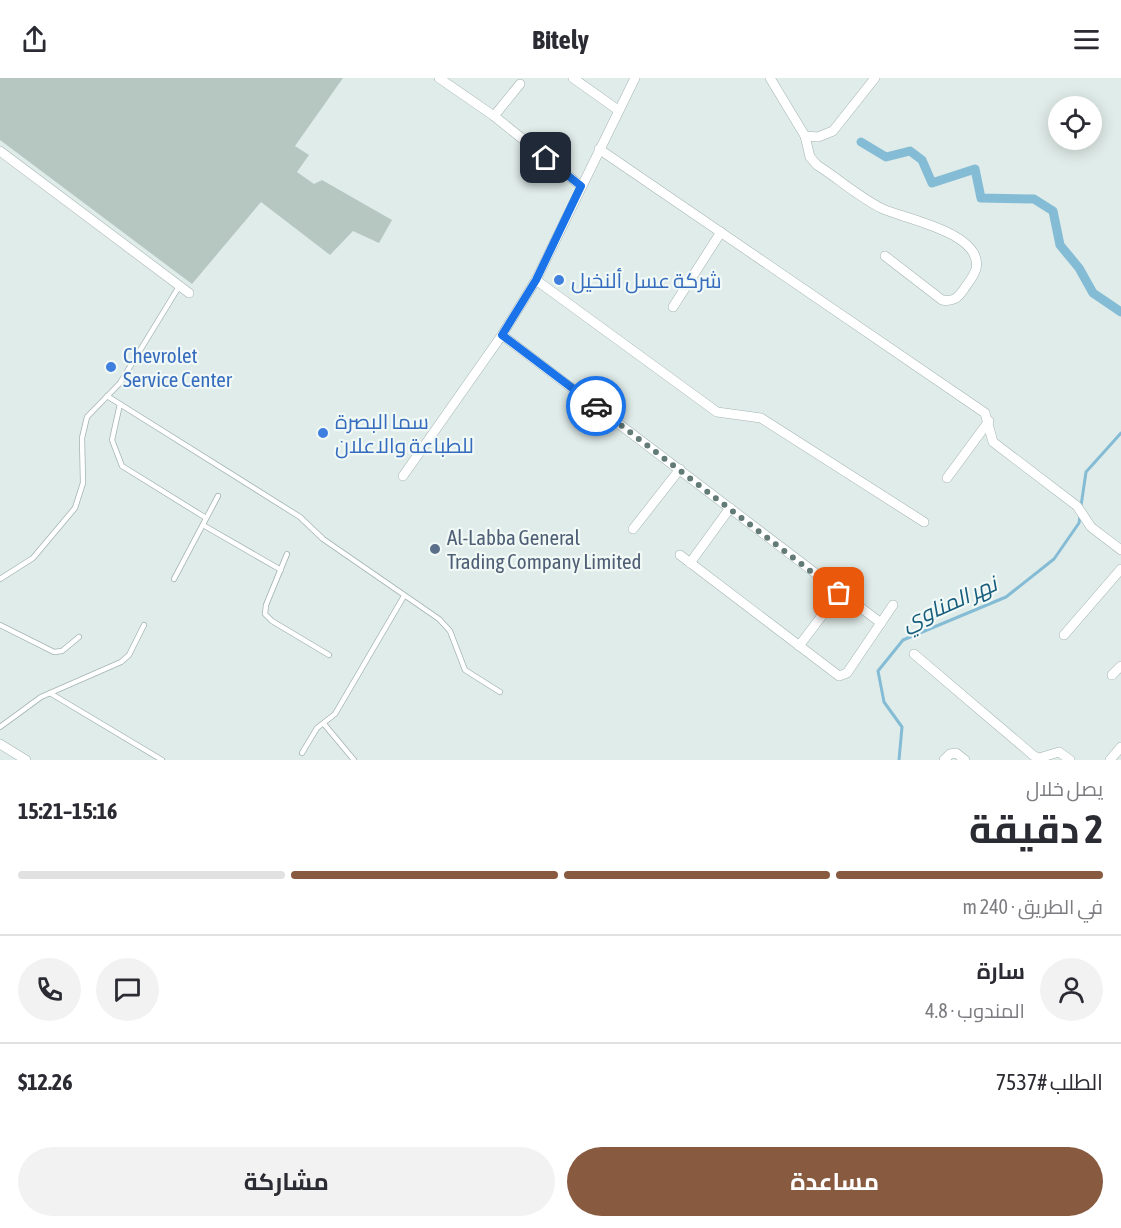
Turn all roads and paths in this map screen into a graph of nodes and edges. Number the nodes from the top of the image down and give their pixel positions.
1 (439, 78) edge
2 (573, 78) edge
3 (635, 78) edge
4 (770, 78) edge
5 (875, 78) edge
6 (520, 84) dead end
7 (618, 110) junction
8 (494, 116) junction
9 (805, 136) junction
10 (599, 149) junction
11 (0, 151) edge
12 (581, 186) junction
13 (721, 232) junction
14 (885, 256) dead end
15 (536, 280) junction
16 (180, 285) junction
17 (189, 293) dead end
18 (673, 307) dead end
19 (502, 335) junction
20 (107, 396) junction
21 (120, 404) junction
22 (989, 421) junction
23 (680, 469) junction
24 (404, 476) dead end
25 (947, 478) dead end
26 (218, 496) dead end
27 (730, 508) junction
28 (207, 518) junction
29 (924, 522) dead end
30 (203, 525) junction
31 (633, 529) dead end
32 (1121, 550) edge
33 (287, 555) dead end
34 (680, 555) dead end
35 (690, 563) junction
36 (1121, 569) edge
37 (281, 570) junction
38 (0, 579) edge
39 (174, 579) dead end
40 (839, 593) junction
41 (404, 596) junction
42 (893, 605) dead end
43 (881, 623) junction
44 (144, 624) dead end
45 (0, 625) edge
46 (1064, 635) dead end
47 (79, 638) dead end
48 (799, 646) junction
49 (914, 654) dead end
50 (329, 655) dead end
51 (1121, 666) edge
52 (1112, 675) dead end
53 (500, 692) dead end
54 (50, 693) junction
55 (324, 724) junction
56 (0, 727) edge
57 (0, 744) edge
58 (1121, 747) edge
59 (302, 753) dead end
60 (26, 760) edge
61 (162, 760) edge
62 (354, 760) edge
63 (944, 760) edge
64 (965, 760) edge
65 (1070, 760) edge
66 (1110, 760) edge

1 - 8 street
2 - 7 street
3 - 7 street
4 - 9 street
5 - 9 street
6 - 8 street
7 - 10 street
8 - 12 street
9 - 14 street
10 - 12 street
10 - 13 street
11 - 16 street
12 - 15 street
13 - 18 street
13 - 22 street
15 - 19 street
15 - 29 street
16 - 17 street
16 - 20 lane
19 - 23 street
19 - 24 street
20 - 21 lane
20 - 38 lane
21 - 28 lane
21 - 41 lane
22 - 25 street
22 - 32 street
23 - 27 street
23 - 31 street
26 - 28 lane
27 - 35 street
27 - 40 street
28 - 30 lane
30 - 37 lane
30 - 39 lane
33 - 37 lane
34 - 35 street
35 - 48 street
36 - 46 street
37 - 50 lane
40 - 43 street
40 - 48 street
41 - 53 lane
41 - 55 lane
42 - 43 street
43 - 48 street
44 - 54 lane
45 - 47 lane
49 - 65 street
51 - 52 street
54 - 56 lane
54 - 61 lane
55 - 59 lane
55 - 62 lane
57 - 60 street
58 - 66 street
63 - 64 street

